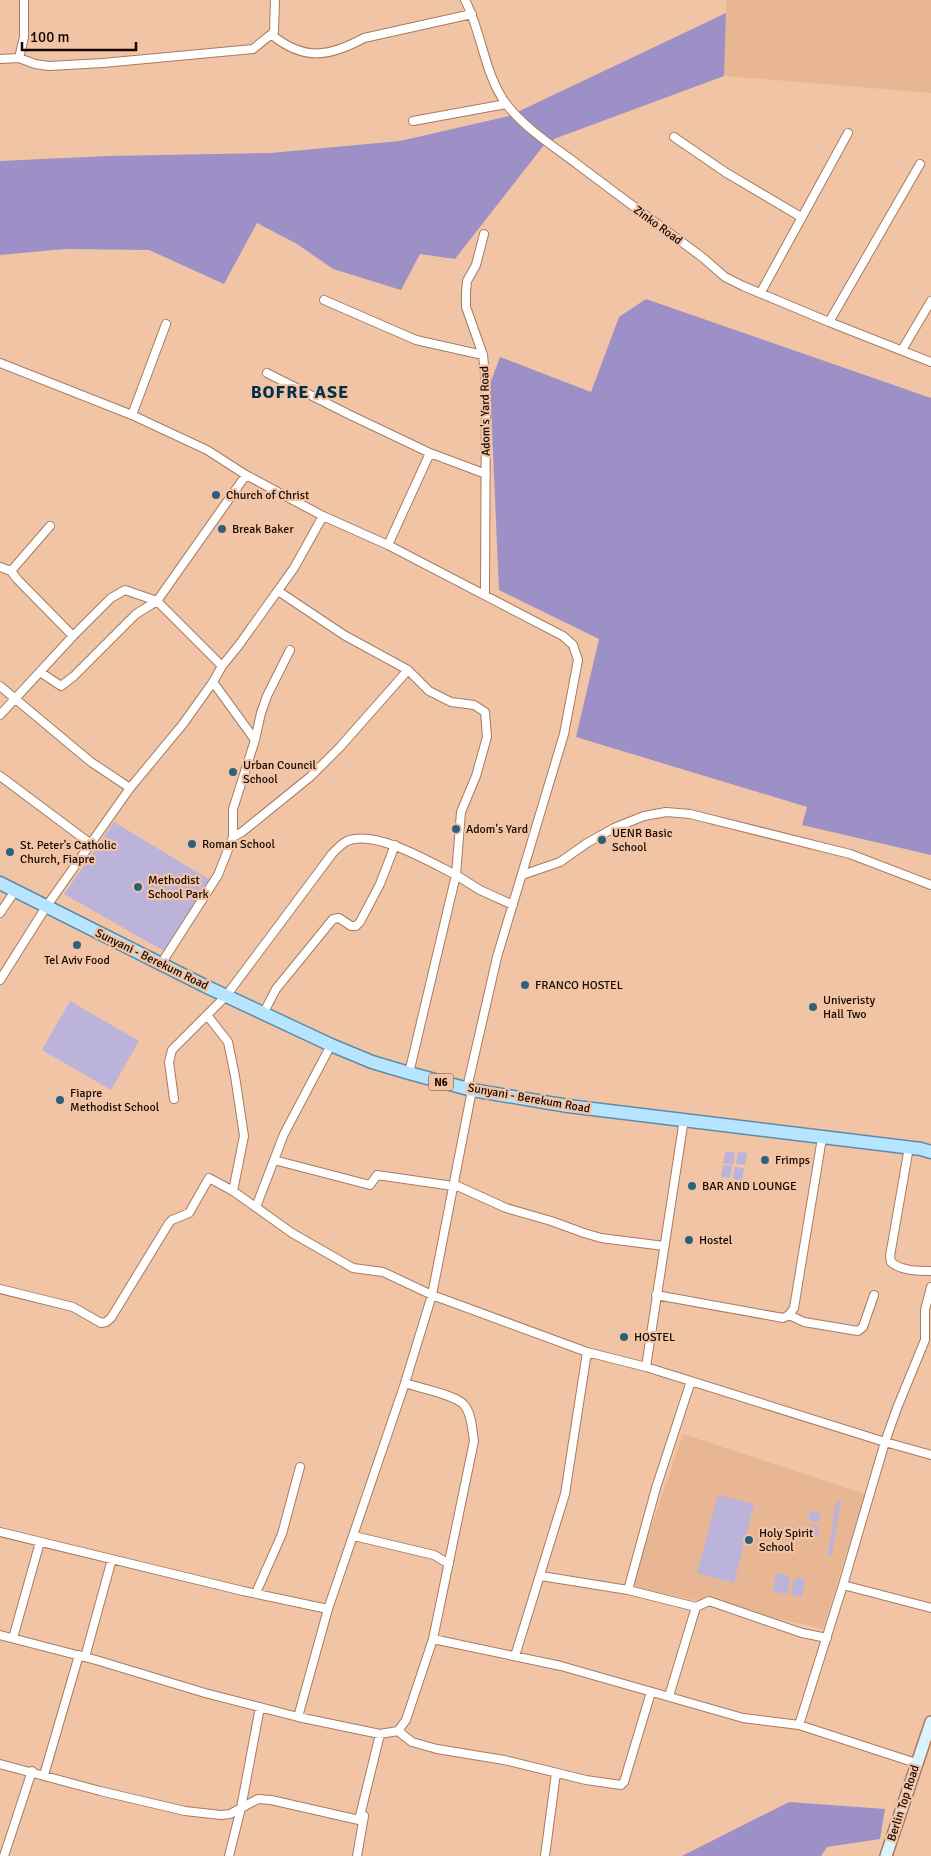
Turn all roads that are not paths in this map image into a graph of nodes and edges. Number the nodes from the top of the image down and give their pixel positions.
1 (24, 0) edge
2 (275, 0) edge
3 (465, 0) edge
4 (472, 14) junction
5 (272, 35) junction
6 (19, 58) junction
7 (0, 60) edge
8 (506, 104) junction
9 (413, 121) dead end
10 (848, 133) dead end
11 (674, 137) dead end
12 (920, 164) dead end
13 (801, 217) junction
14 (484, 234) dead end
15 (761, 292) junction
16 (324, 300) dead end
17 (931, 301) edge
18 (829, 322) junction
19 (166, 324) dead end
20 (902, 350) junction
21 (483, 354) junction
22 (931, 362) edge
23 (0, 364) edge
24 (267, 373) dead end
25 (132, 415) junction
26 (430, 453) junction
27 (486, 474) junction
28 (246, 475) junction
29 (322, 516) junction
30 (50, 526) dead end
31 (388, 545) junction
32 (0, 567) edge
33 (11, 570) junction
34 (278, 591) junction
35 (485, 595) junction
36 (157, 601) junction
37 (73, 636) junction
38 (290, 650) dead end
39 (222, 666) junction
40 (408, 670) junction
41 (40, 672) junction
42 (214, 682) junction
43 (0, 686) edge
44 (16, 698) junction
45 (0, 715) edge
46 (255, 740) junction
47 (0, 776) edge
48 (130, 788) junction
49 (233, 837) junction
50 (90, 844) junction
51 (395, 845) junction
52 (456, 875) junction
53 (522, 875) junction
54 (0, 883) edge
55 (931, 885) edge
56 (15, 891) junction
57 (513, 906) junction
58 (46, 907) junction
59 (0, 913) edge
60 (161, 964) junction
61 (0, 980) edge
62 (226, 996) junction
63 (264, 1012) junction
64 (207, 1015) junction
65 (331, 1045) junction
66 (409, 1073) junction
67 (470, 1089) junction
68 (174, 1100) dead end
69 (684, 1119) junction
70 (822, 1138) junction
71 (923, 1149) edge
72 (274, 1160) junction
73 (453, 1185) junction
74 (233, 1191) junction
75 (256, 1208) junction
76 (664, 1246) junction
77 (931, 1271) edge
78 (931, 1287) edge
79 (0, 1289) edge
80 (432, 1295) junction
81 (656, 1295) junction
82 (874, 1295) dead end
83 (790, 1314) junction
84 (587, 1352) junction
85 (646, 1367) junction
86 (691, 1381) junction
87 (405, 1384) junction
88 (885, 1442) junction
89 (931, 1455) edge
90 (300, 1467) dead end
91 (0, 1532) edge
92 (354, 1536) junction
93 (40, 1542) junction
94 (112, 1559) junction
95 (449, 1564) junction
96 (541, 1576) junction
97 (843, 1585) junction
98 (628, 1590) junction
99 (256, 1593) junction
100 (696, 1607) junction
101 (931, 1608) edge
102 (328, 1609) junction
103 (0, 1635) edge
104 (13, 1638) junction
105 (827, 1638) junction
106 (433, 1639) junction
107 (82, 1656) junction
108 (515, 1656) junction
109 (651, 1692) junction
110 (669, 1696) junction
111 (260, 1707) junction
112 (298, 1717) junction
113 (931, 1722) edge
114 (799, 1725) junction
115 (398, 1731) junction
116 (380, 1734) junction
117 (916, 1763) junction
118 (0, 1764) edge
119 (32, 1771) junction
120 (556, 1772) junction
121 (44, 1775) junction
122 (241, 1808) junction
123 (4, 1856) edge
124 (229, 1856) edge
125 (357, 1856) edge
126 (546, 1856) edge
127 (886, 1856) edge

1 - 6 street
2 - 5 street
3 - 4 street, Zinko Road
4 - 5 street
4 - 8 street, Zinko Road
5 - 6 street
6 - 7 street
8 - 9 street
8 - 15 street, Zinko Road
10 - 13 street
11 - 13 street
12 - 18 street
13 - 15 street
14 - 21 street, Adom's Yard Road
15 - 18 street, Zinko Road
16 - 21 street
17 - 20 street
18 - 20 street, Zinko Road
19 - 25 street
20 - 22 street, Zinko Road
21 - 27 street, Adom's Yard Road
23 - 25 street
24 - 26 street
25 - 28 street
26 - 27 street
26 - 31 street
27 - 35 street, Adom's Yard Road
28 - 29 street
28 - 36 street
29 - 31 street
29 - 34 street
30 - 33 street
31 - 35 street
32 - 33 street
33 - 37 street
34 - 39 street
34 - 40 street
35 - 53 street
36 - 37 street
36 - 39 street
36 - 41 street
37 - 41 street
38 - 46 street
39 - 42 street
40 - 49 street
40 - 52 street
41 - 44 street
42 - 46 street
42 - 48 street
43 - 44 street
44 - 45 street
44 - 48 street
46 - 49 street
47 - 50 street
48 - 50 street
49 - 60 street
50 - 58 street
51 - 52 street
51 - 62 street
51 - 63 street
52 - 57 street
52 - 66 street
53 - 55 street
53 - 57 street
54 - 56 main road, Sunyani - Berekum Road / N6
56 - 58 main road, Sunyani - Berekum Road / N6
56 - 59 street
57 - 67 street
58 - 60 main road, Sunyani - Berekum Road / N6
58 - 61 street
60 - 62 main road, Sunyani - Berekum Road / N6
62 - 63 main road, Sunyani - Berekum Road / N6
62 - 64 street
63 - 65 main road, Sunyani - Berekum Road / N6
64 - 68 street
64 - 74 street
65 - 66 main road, Sunyani - Berekum Road / N6
65 - 72 street
66 - 67 main road, Sunyani - Berekum Road / N6
67 - 69 main road, Sunyani - Berekum Road / N6
67 - 73 street
69 - 70 main road, Sunyani - Berekum Road / N6
69 - 76 street
70 - 71 main road, Sunyani - Berekum Road / N6
70 - 83 street
71 - 77 street
72 - 73 street
72 - 75 street
73 - 76 street
73 - 80 street
74 - 75 street
74 - 79 street
75 - 80 street
76 - 81 street
78 - 88 street
80 - 84 street
80 - 87 street
81 - 83 street
81 - 85 street
82 - 83 street
84 - 85 street
84 - 96 street
85 - 86 street
86 - 88 street
86 - 98 street
87 - 92 street
87 - 95 street
88 - 89 street
88 - 97 street
90 - 99 street
91 - 93 street
92 - 95 street
92 - 102 street
93 - 94 street
93 - 104 street
94 - 99 street
94 - 107 street
95 - 106 street
96 - 98 street
96 - 108 street
97 - 101 street
97 - 105 street
98 - 100 street
99 - 102 street
100 - 105 street
100 - 110 street
102 - 112 street
103 - 104 street
104 - 107 street
105 - 114 street
106 - 108 street
106 - 115 street
107 - 111 street
107 - 121 street
108 - 109 street
109 - 110 street
109 - 120 street
110 - 114 street
111 - 112 street
111 - 122 street
112 - 116 street
113 - 117 street, Berlin Top Road
114 - 117 street
115 - 116 street
115 - 120 street
116 - 122 street
116 - 125 street
117 - 127 street, Berlin Top Road
118 - 119 street
119 - 121 street
119 - 123 street
120 - 126 street
121 - 122 street
122 - 124 street

